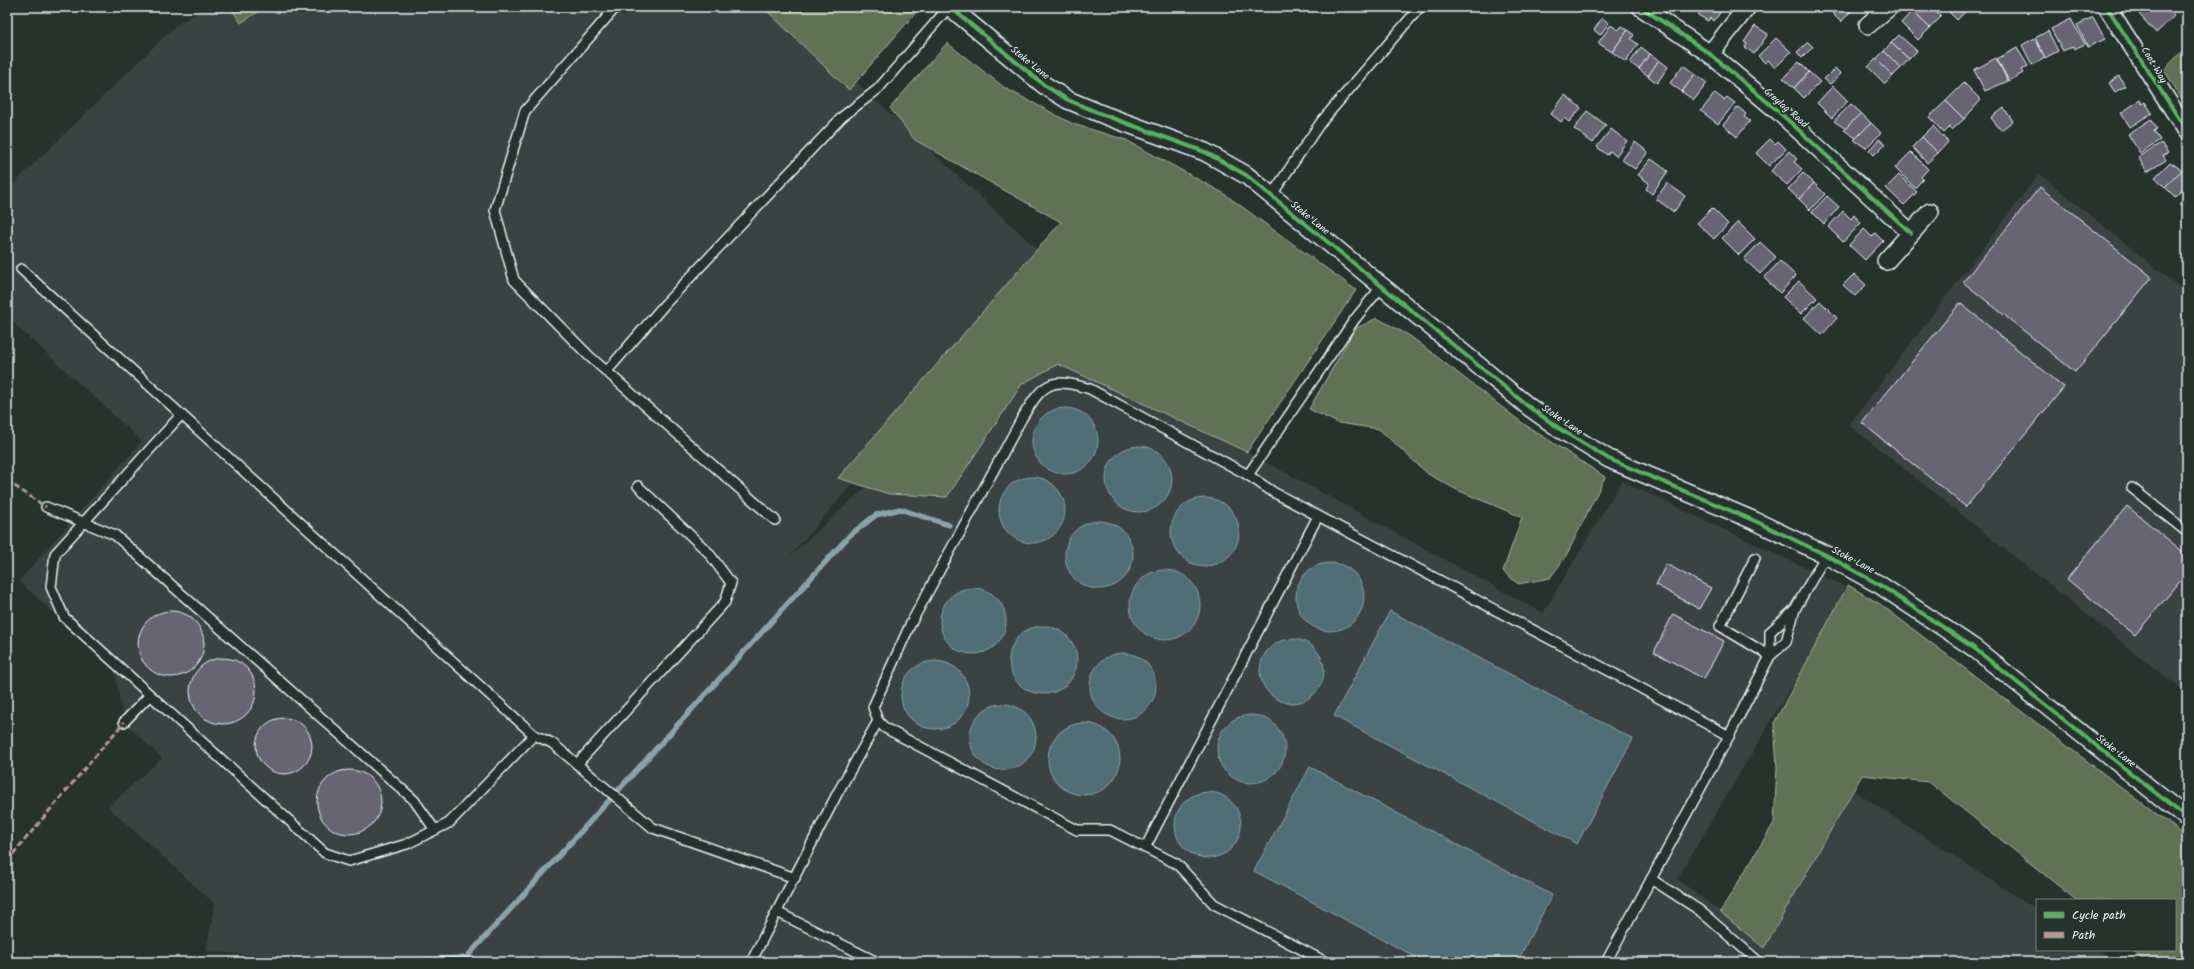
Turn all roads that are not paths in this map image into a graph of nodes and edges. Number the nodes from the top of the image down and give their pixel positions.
1 (616, 7) edge
2 (949, 7) edge
3 (1420, 7) edge
4 (1641, 7) edge
5 (1747, 7) edge
6 (1889, 7) edge
7 (2107, 7) edge
8 (1868, 25) dead end
9 (1710, 54) junction
10 (2187, 131) edge
11 (1271, 196) junction
12 (1930, 212) dead end
13 (1911, 233) junction
14 (1886, 261) dead end
15 (21, 269) dead end
16 (1381, 287) junction
17 (607, 371) junction
18 (181, 415) junction
19 (1248, 475) junction
20 (638, 486) dead end
21 (2132, 488) dead end
22 (46, 507) dead end
23 (1318, 516) junction
24 (775, 520) dead end
25 (83, 522) junction
26 (2187, 532) edge
27 (1826, 555) junction
28 (1755, 558) dead end
29 (1795, 609) junction
30 (1770, 656) junction
31 (149, 696) junction
32 (878, 721) junction
33 (124, 722) dead end
34 (534, 735) junction
35 (1729, 736) junction
36 (577, 764) junction
37 (2187, 818) edge
38 (435, 830) junction
39 (1145, 848) junction
40 (795, 878) junction
41 (1650, 879) junction
42 (777, 912) junction
43 (751, 962) edge
44 (877, 962) edge
45 (1326, 962) edge
46 (1606, 962) edge
47 (1759, 962) edge

1 - 17 lane
2 - 11 street, Stoke Lane
2 - 17 lane
3 - 11 lane
4 - 9 street, Greylag Road
5 - 9 street
6 - 8 street
7 - 10 street, Coot Way
9 - 13 street, Greylag Road
11 - 16 street, Stoke Lane
12 - 13 street
13 - 14 street
15 - 18 lane
16 - 19 lane
16 - 27 street, Stoke Lane
17 - 24 lane
18 - 25 lane
18 - 34 lane
19 - 23 lane
19 - 32 lane
20 - 36 lane
21 - 26 lane
22 - 25 lane
23 - 35 lane
23 - 39 lane
25 - 31 lane
25 - 38 lane
27 - 29 lane
27 - 37 street, Stoke Lane
28 - 30 lane
29 - 30 lane
29 - 30 lane
30 - 35 lane
31 - 33 lane
31 - 38 lane
32 - 39 lane
32 - 40 lane
34 - 36 lane
34 - 38 lane
35 - 41 lane
36 - 40 lane
39 - 45 lane
40 - 42 lane
41 - 46 lane
41 - 47 lane
42 - 43 lane
42 - 44 lane

